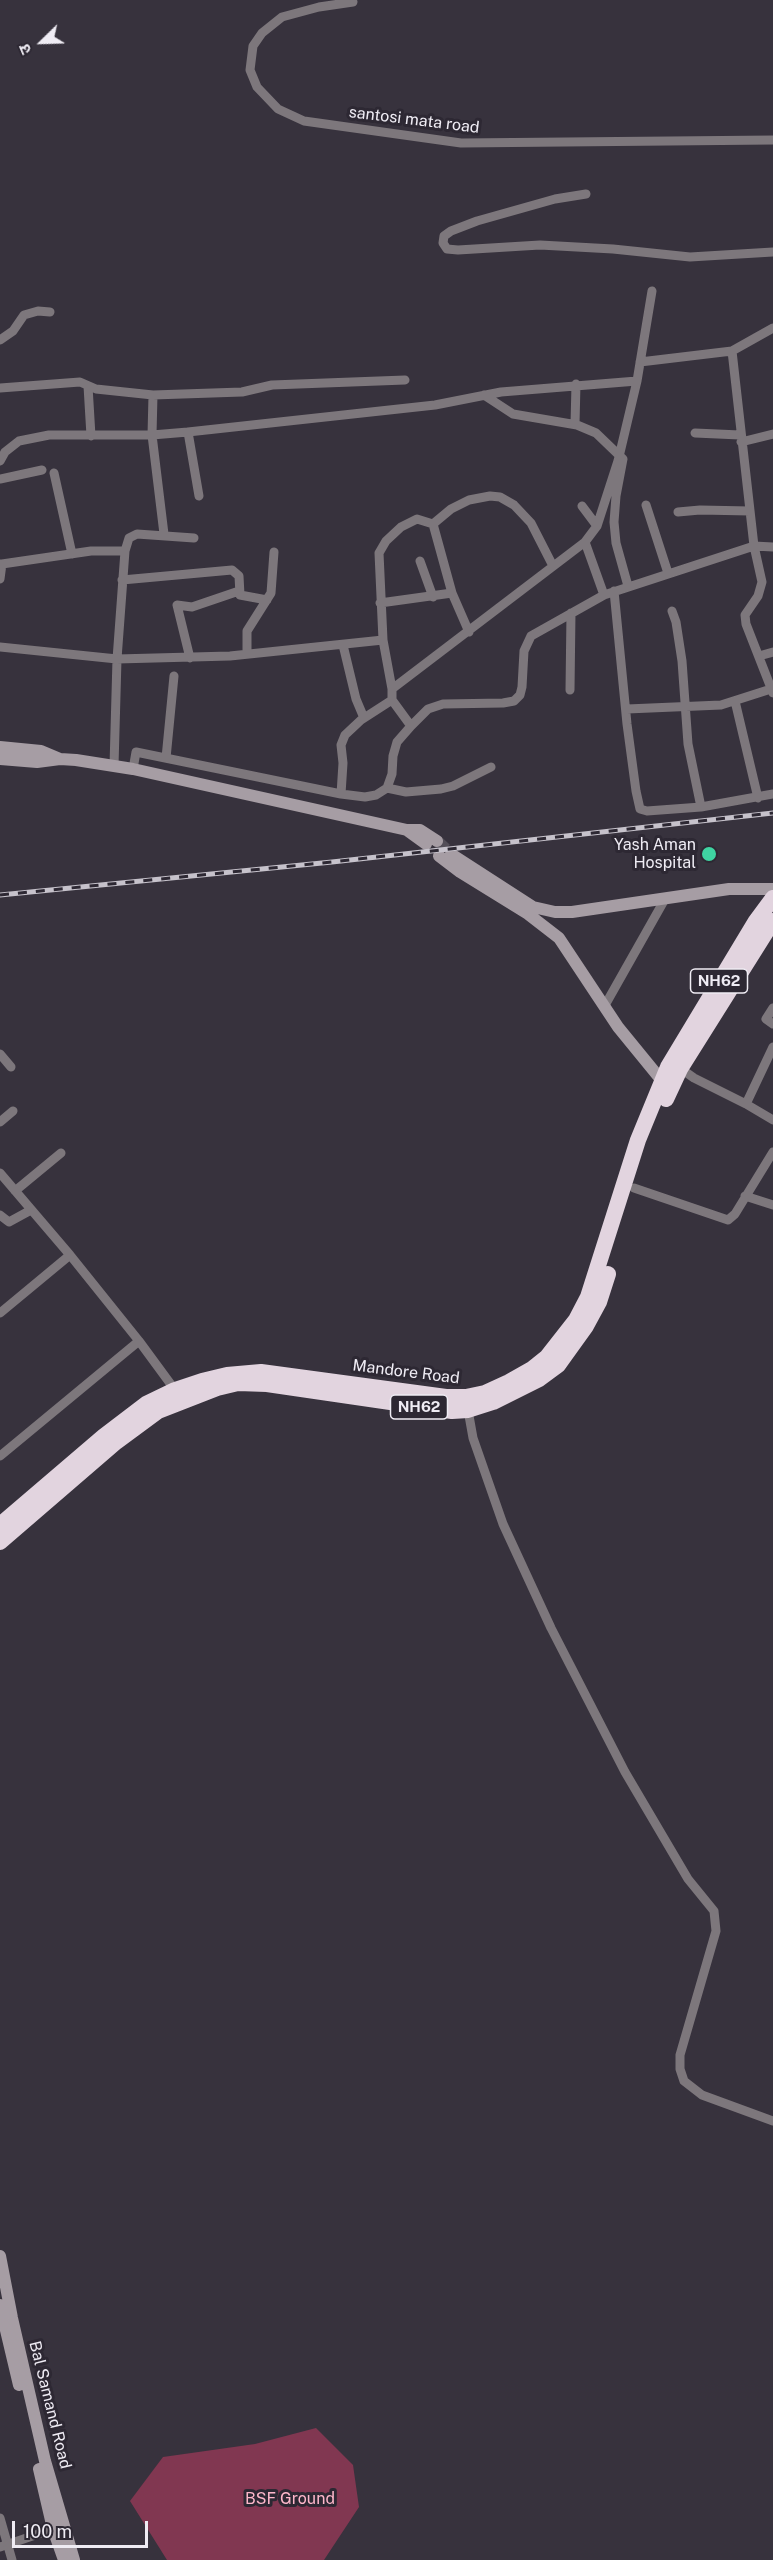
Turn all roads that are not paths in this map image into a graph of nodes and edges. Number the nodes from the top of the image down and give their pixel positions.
1 (353, 2) dead end
2 (773, 141) edge
3 (586, 194) dead end
4 (773, 252) edge
5 (652, 291) dead end
6 (50, 312) dead end
7 (773, 328) edge
8 (0, 340) edge
9 (732, 351) junction
10 (640, 362) junction
11 (405, 380) dead end
12 (637, 381) junction
13 (576, 384) junction
14 (88, 386) junction
15 (0, 388) edge
16 (153, 395) junction
17 (484, 395) junction
18 (575, 424) junction
19 (188, 432) junction
20 (695, 433) dead end
21 (773, 434) edge
22 (91, 435) junction
23 (152, 435) junction
24 (740, 438) junction
25 (619, 456) junction
26 (0, 461) edge
27 (42, 470) dead end
28 (54, 473) dead end
29 (0, 479) edge
30 (199, 496) dead end
31 (646, 505) dead end
32 (582, 506) dead end
33 (750, 511) junction
34 (678, 512) dead end
35 (434, 524) junction
36 (597, 526) junction
37 (164, 534) junction
38 (194, 538) dead end
39 (585, 542) junction
40 (754, 546) junction
41 (773, 547) edge
42 (125, 551) junction
43 (274, 552) dead end
44 (72, 554) junction
45 (420, 561) dead end
46 (1, 564) edge
47 (553, 566) junction
48 (668, 573) junction
49 (773, 577) edge
50 (0, 579) edge
51 (122, 580) junction
52 (762, 582) junction
53 (628, 586) junction
54 (239, 591) junction
55 (614, 591) junction
56 (452, 593) junction
57 (604, 595) junction
58 (433, 597) junction
59 (267, 600) junction
60 (380, 603) junction
61 (672, 611) dead end
62 (571, 613) junction
63 (469, 632) junction
64 (383, 640) junction
65 (343, 645) junction
66 (0, 647) edge
67 (773, 652) edge
68 (247, 654) junction
69 (759, 656) junction
70 (117, 658) junction
71 (190, 658) junction
72 (174, 676) dead end
73 (771, 686) edge
74 (392, 689) junction
75 (570, 690) dead end
76 (392, 700) junction
77 (735, 701) junction
78 (684, 706) junction
79 (627, 709) junction
80 (364, 718) junction
81 (411, 726) junction
82 (0, 747) edge
83 (166, 758) junction
84 (0, 759) edge
85 (60, 759) junction
86 (114, 765) junction
87 (490, 767) dead end
88 (133, 769) junction
89 (387, 788) junction
90 (341, 794) junction
91 (773, 795) edge
92 (758, 798) junction
93 (701, 807) junction
94 (431, 843) tunnel mouth
95 (773, 889) edge
96 (773, 898) edge
97 (665, 899) junction
98 (773, 921) edge
99 (604, 1007) junction
100 (773, 1008) edge
101 (773, 1024) edge
102 (773, 1047) edge
103 (0, 1054) edge
104 (675, 1066) junction
105 (11, 1067) dead end
106 (666, 1086) junction
107 (746, 1104) junction
108 (13, 1111) dead end
109 (773, 1119) edge
110 (0, 1122) edge
111 (773, 1152) edge
112 (61, 1153) dead end
113 (0, 1173) edge
114 (634, 1188) junction
115 (15, 1191) junction
116 (745, 1196) junction
117 (773, 1205) edge
118 (32, 1210) junction
119 (0, 1215) edge
120 (70, 1255) junction
121 (2, 1308) edge
122 (139, 1341) junction
123 (175, 1390) junction
124 (468, 1410) junction
125 (0, 1456) edge
126 (0, 1525) edge
127 (0, 1542) edge
128 (773, 2121) edge
129 (0, 2256) edge
130 (0, 2305) edge
131 (0, 2518) edge
132 (54, 2529) junction
133 (4, 2545) edge
134 (12, 2560) edge
135 (64, 2560) edge
136 (75, 2560) edge

1 - 2 street, santosi mata road
3 - 4 street
5 - 10 street
6 - 8 street
7 - 9 street
9 - 10 street
9 - 24 street
10 - 12 street
11 - 16 street
12 - 13 street
12 - 25 street
13 - 17 street
13 - 18 street
14 - 15 street
14 - 16 street
14 - 22 street
16 - 23 street
17 - 18 street
17 - 19 street
18 - 25 street
19 - 23 street
19 - 30 street
20 - 24 street
21 - 24 street
22 - 23 street
22 - 26 street
23 - 37 street
24 - 33 street
25 - 36 street
25 - 53 street
27 - 29 street
28 - 44 street
31 - 48 street
32 - 36 street
33 - 34 street
33 - 40 street
35 - 47 street
35 - 56 street
35 - 60 street
36 - 39 street
37 - 38 street
37 - 42 street
39 - 47 street
39 - 57 street
40 - 41 street
40 - 48 street
40 - 52 street
42 - 44 street
42 - 51 street
43 - 59 street
44 - 46 street
45 - 58 street
46 - 50 street
47 - 63 street
48 - 53 street
49 - 52 street
51 - 54 street
51 - 70 street
52 - 69 street
53 - 55 street
54 - 59 street
54 - 71 street
55 - 57 street
55 - 79 street
56 - 58 street
56 - 63 street
57 - 62 street
58 - 60 street
59 - 68 street
60 - 64 street
61 - 78 street
62 - 75 street
62 - 81 street
63 - 74 street
64 - 65 street
64 - 74 street
65 - 68 street
65 - 80 street
66 - 70 street
67 - 69 street
68 - 71 street
69 - 73 street
70 - 71 street
70 - 86 street
72 - 83 street
73 - 77 street
74 - 76 street
76 - 80 street
76 - 81 street
77 - 78 street
77 - 92 street
78 - 79 street
78 - 93 street
79 - 93 street
80 - 90 street
81 - 89 street
82 - 85 main road
83 - 88 street
83 - 90 street
84 - 85 main road
85 - 86 main road
86 - 88 main road
87 - 89 street
88 - 94 main road
89 - 90 street
91 - 92 street
92 - 93 street
95 - 97 main road
96 - 104 highway, Mandore Road / NH62
97 - 99 street
97 - 99 main road
98 - 104 highway, Mandore Road / NH62
99 - 106 main road
100 - 101 street
102 - 107 street
103 - 105 street
104 - 106 highway, Mandore Road / NH62
104 - 107 street
106 - 114 highway, Mandore Road / NH62
106 - 123 highway, Mandore Road / NH62
107 - 109 street
108 - 110 street
111 - 116 street
112 - 115 street
113 - 115 street
114 - 116 street
114 - 124 highway, Mandore Road / NH62
115 - 118 street
116 - 117 street
118 - 119 street
118 - 120 street
120 - 121 street
120 - 122 street
122 - 123 street
122 - 125 street
123 - 126 highway, Mandore Road / NH62
124 - 127 highway, Mandore Road / NH62
124 - 128 street
129 - 136 main road, Bal Samand Road
130 - 132 main road, Bal Samand Road
131 - 133 street
132 - 133 street
132 - 135 main road, Bal Samand Road
133 - 134 street

